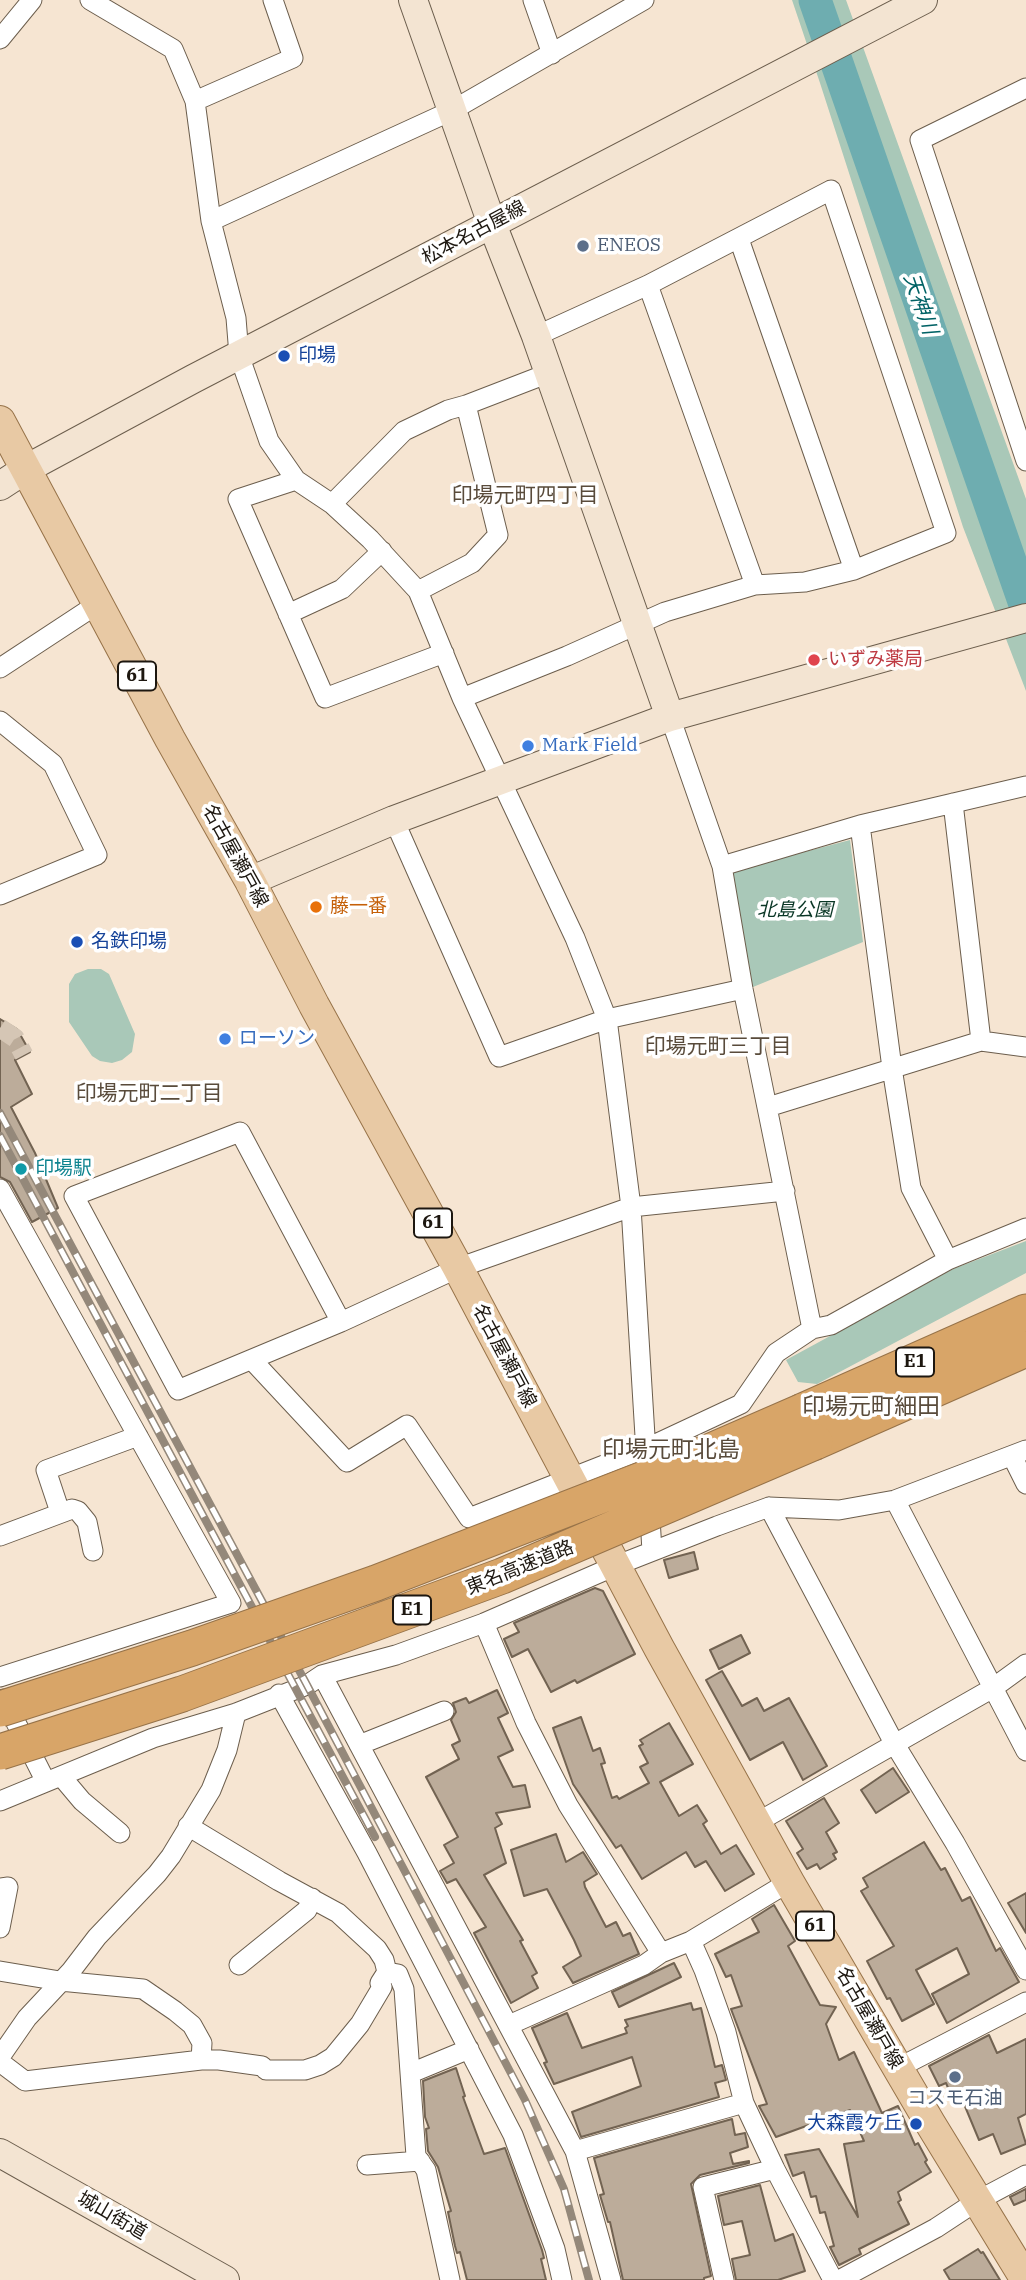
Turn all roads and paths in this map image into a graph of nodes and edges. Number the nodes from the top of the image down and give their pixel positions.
1 (32, 0) edge
2 (90, 0) edge
3 (273, 0) edge
4 (413, 0) edge
5 (533, 0) edge
6 (644, 0) edge
7 (923, 0) edge
8 (0, 39) edge
9 (552, 54) junction
10 (1026, 89) edge
11 (195, 101) junction
12 (451, 111) junction
13 (211, 221) junction
14 (492, 224) junction
15 (740, 239) junction
16 (648, 285) junction
17 (536, 336) junction
18 (239, 355) junction
19 (549, 373) junction
20 (466, 405) junction
21 (0, 421) edge
22 (1026, 461) edge
23 (26, 469) junction
24 (296, 480) junction
25 (0, 486) edge
26 (332, 504) junction
27 (382, 551) junction
28 (854, 570) junction
29 (755, 585) junction
30 (418, 591) junction
31 (99, 603) junction
32 (288, 614) junction
33 (1026, 618) edge
34 (637, 625) junction
35 (444, 653) junction
36 (0, 668) edge
37 (462, 698) junction
38 (670, 717) junction
39 (0, 721) edge
40 (501, 780) junction
41 (1026, 786) edge
42 (953, 803) junction
43 (394, 820) junction
44 (860, 825) junction
45 (722, 866) junction
46 (250, 881) junction
47 (0, 895) edge
48 (743, 989) junction
49 (607, 1020) junction
50 (981, 1041) junction
51 (1026, 1046) edge
52 (892, 1068) junction
53 (768, 1107) junction
54 (785, 1191) junction
55 (2, 1197) edge
56 (631, 1207) junction
57 (1026, 1228) edge
58 (948, 1260) junction
59 (458, 1268) junction
60 (1026, 1312) edge
61 (341, 1322) junction
62 (812, 1329) junction
63 (1026, 1349) edge
64 (252, 1360) junction
65 (809, 1427) junction
66 (138, 1436) junction
67 (647, 1448) junction
68 (1019, 1453) edge
69 (569, 1480) junction
70 (1026, 1484) edge
71 (895, 1500) junction
72 (769, 1507) junction
73 (60, 1512) junction
74 (0, 1536) edge
75 (93, 1551) dead end
76 (652, 1551) junction
77 (615, 1566) junction
78 (484, 1623) junction
79 (1026, 1664) edge
80 (322, 1675) junction
81 (0, 1677) edge
82 (993, 1688) junction
83 (0, 1692) edge
84 (279, 1694) junction
85 (0, 1709) edge
86 (444, 1711) dead end
87 (236, 1713) junction
88 (894, 1744) junction
89 (359, 1745) junction
90 (1026, 1751) edge
91 (0, 1752) edge
92 (55, 1778) junction
93 (0, 1801) edge
94 (756, 1823) junction
95 (188, 1826) junction
96 (120, 1833) dead end
97 (789, 1882) junction
98 (0, 1888) edge
99 (312, 1898) junction
100 (0, 1928) edge
101 (691, 1941) junction
102 (662, 1953) junction
103 (239, 1965) dead end
104 (1026, 1970) edge
105 (0, 1971) edge
106 (387, 1972) junction
107 (60, 1981) junction
108 (1026, 2002) edge
109 (509, 2025) junction
110 (469, 2049) junction
111 (0, 2059) edge
112 (201, 2060) junction
113 (898, 2068) junction
114 (411, 2073) junction
115 (744, 2103) junction
116 (575, 2151) junction
117 (0, 2153) edge
118 (420, 2161) junction
119 (367, 2165) dead end
120 (775, 2169) junction
121 (1026, 2175) edge
122 (977, 2201) junction
123 (225, 2280) edge
124 (450, 2280) edge
125 (562, 2280) edge
126 (611, 2280) edge
127 (724, 2280) edge
128 (833, 2280) edge
129 (839, 2280) edge
130 (1026, 2280) edge

1 - 8 street
2 - 11 street
3 - 11 street
4 - 12 street
5 - 9 street
6 - 9 street
7 - 14 street, 松本名古屋線
9 - 12 street
10 - 22 street
11 - 13 street
12 - 13 street
12 - 14 street
13 - 18 street
14 - 17 street
14 - 18 street, 松本名古屋線
15 - 16 street
15 - 28 street
15 - 28 street
16 - 17 street
16 - 29 street
17 - 19 street
18 - 23 street, 松本名古屋線
18 - 24 street
19 - 20 street
19 - 34 street
20 - 26 street
20 - 30 street
21 - 23 main road, 名古屋瀬戸線 / 61
23 - 25 street, 松本名古屋線
23 - 31 main road, 名古屋瀬戸線 / 61
24 - 26 street
24 - 32 street
26 - 27 street
27 - 30 street
27 - 32 street
28 - 29 street
29 - 34 street
30 - 35 street
31 - 36 street
31 - 46 main road, 名古屋瀬戸線 / 61
32 - 35 street
33 - 38 street
34 - 37 street
34 - 38 street
35 - 37 street
37 - 40 street
38 - 40 street
38 - 45 street
39 - 47 street
40 - 43 street
40 - 49 street
41 - 42 street
42 - 44 street
42 - 50 street
43 - 46 street
43 - 49 street
44 - 45 street
44 - 52 street
45 - 48 street
46 - 59 main road, 名古屋瀬戸線 / 61
48 - 49 street
48 - 53 street
49 - 56 street
50 - 51 street
50 - 52 street
52 - 53 street
52 - 58 street
53 - 54 street
54 - 56 street
54 - 62 street
55 - 66 street
56 - 59 street
56 - 67 street
57 - 58 street
58 - 62 street
59 - 61 street
59 - 69 main road, 名古屋瀬戸線 / 61
60 - 65 highway, 東名高速道路 / E1
61 - 64 street
61 - 64 street
62 - 67 street
63 - 65 highway, 東名高速道路 / E1
64 - 69 street
65 - 85 highway, 東名高速道路 / E1, bridge
65 - 91 highway, 東名高速道路 / E1, bridge
66 - 73 street
66 - 81 street
67 - 69 street
67 - 76 street
68 - 70 street
68 - 71 street
69 - 77 main road, 名古屋瀬戸線 / 61
71 - 72 street
71 - 82 street
72 - 76 street
72 - 88 street
73 - 74 street
73 - 75 street
76 - 77 street
77 - 78 street
77 - 94 main road, 名古屋瀬戸線 / 61
78 - 80 street
78 - 102 street
79 - 82 street
80 - 84 street
80 - 89 street
82 - 88 street
82 - 90 street
83 - 92 street
84 - 87 street
84 - 110 street
86 - 89 street
87 - 92 street
87 - 95 street
88 - 94 street
88 - 104 street
89 - 109 street
92 - 93 street
92 - 96 street
94 - 97 main road, 名古屋瀬戸線 / 61
95 - 99 street
95 - 107 street
97 - 101 street
97 - 113 main road, 名古屋瀬戸線 / 61
98 - 100 street
99 - 103 street
99 - 106 street
101 - 102 street
101 - 115 street
102 - 109 street
105 - 107 street
106 - 112 street
106 - 114 street
107 - 111 street
107 - 112 street
108 - 113 street
109 - 116 street
110 - 114 street
110 - 125 street
111 - 112 street
113 - 122 main road, 名古屋瀬戸線 / 61
114 - 118 street
115 - 116 street
115 - 120 street
116 - 126 street
117 - 123 street, 城山街道
118 - 119 street
118 - 124 street
120 - 127 street
120 - 128 street
121 - 122 street
122 - 129 street
122 - 130 main road, 名古屋瀬戸線 / 61

